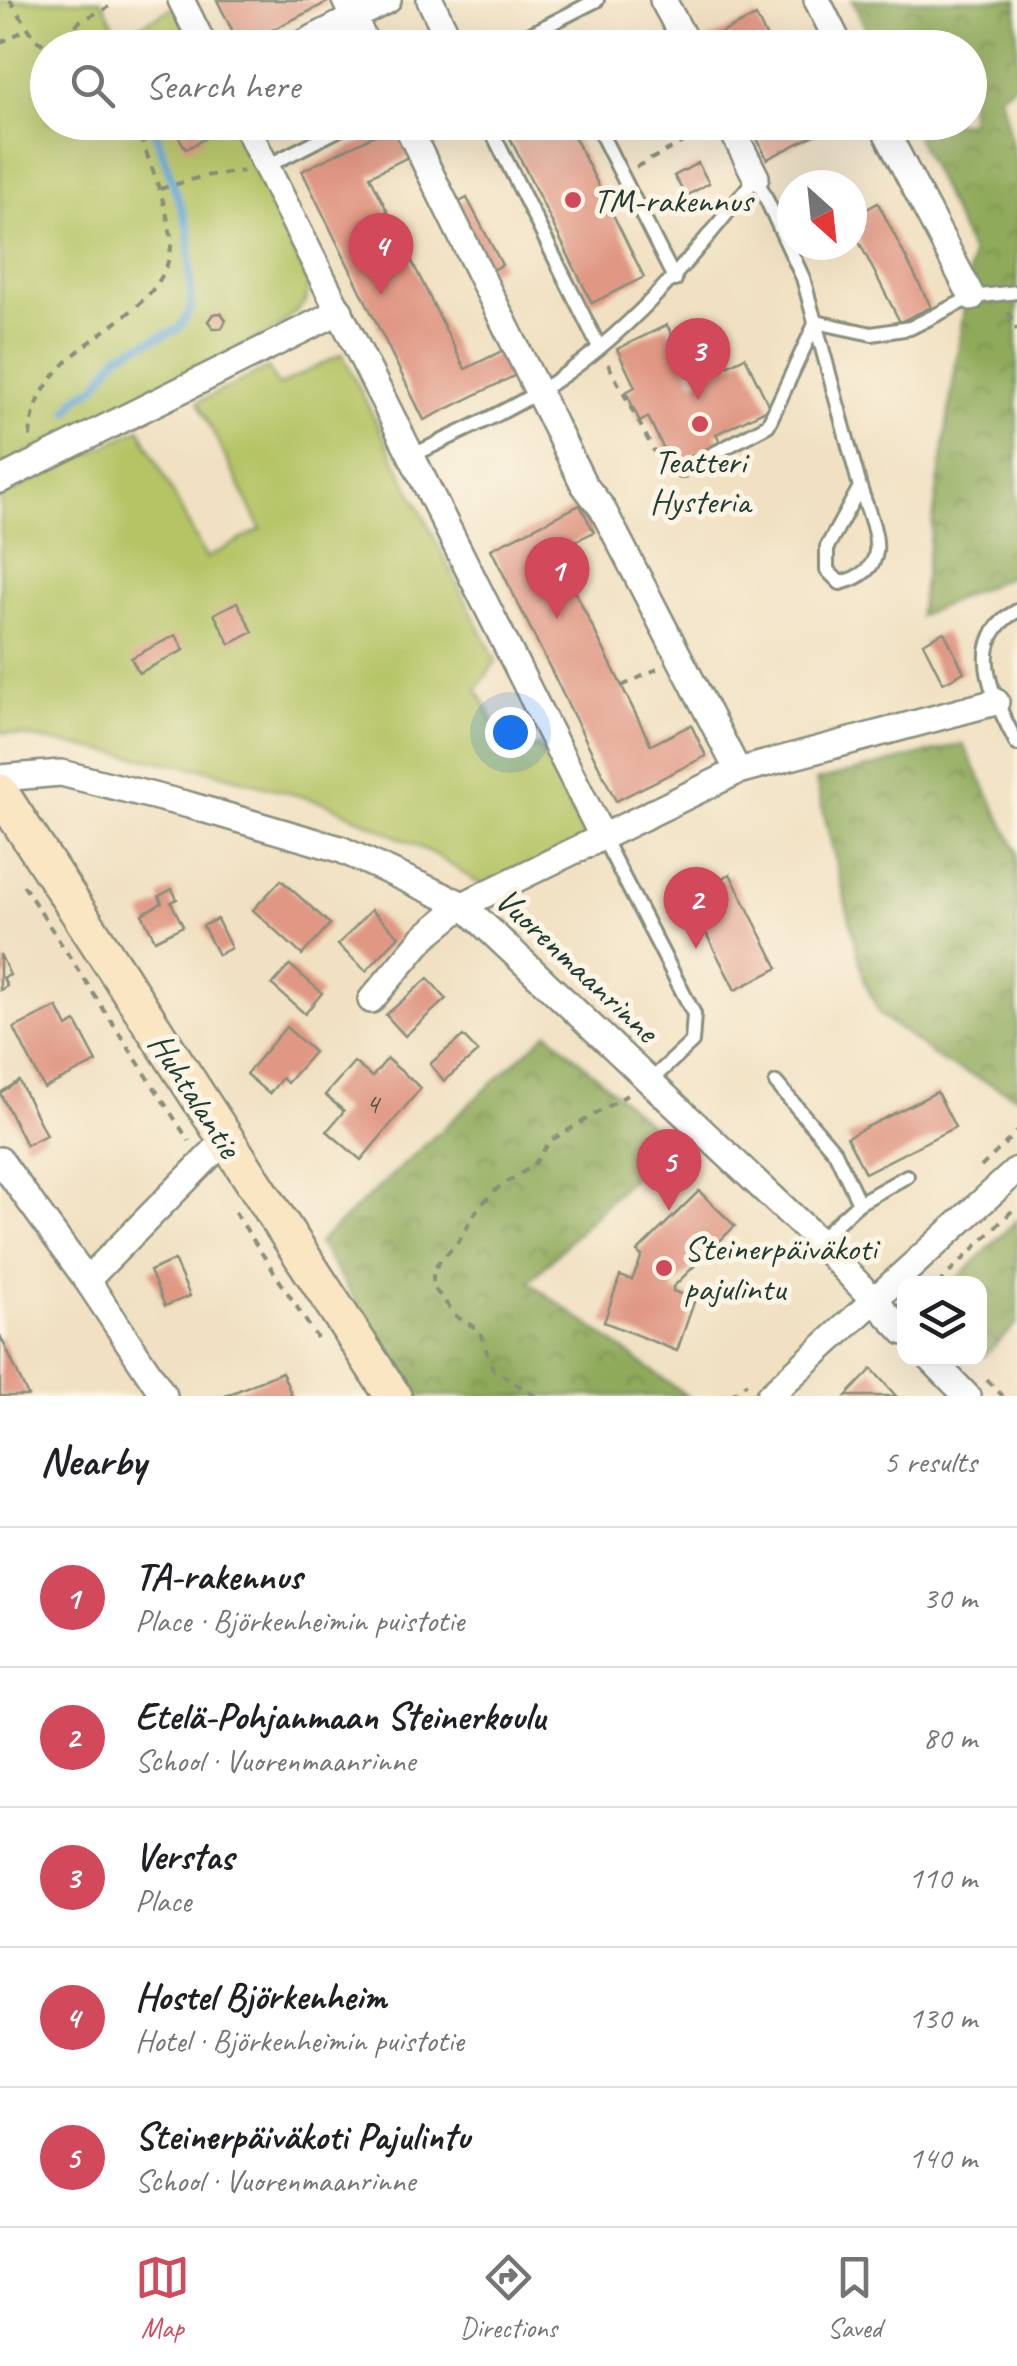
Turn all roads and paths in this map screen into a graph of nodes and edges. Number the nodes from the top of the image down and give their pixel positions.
1 (10, 0) edge
2 (181, 0) edge
3 (388, 0) edge
4 (430, 0) edge
5 (597, 0) edge
6 (664, 0) edge
7 (817, 0) edge
8 (109, 7) dead end
9 (349, 9) edge
10 (546, 26) junction
11 (27, 29) junction
12 (71, 30) edge
13 (196, 30) edge
14 (319, 30) edge
15 (445, 30) edge
16 (538, 30) edge
17 (548, 30) edge
18 (680, 30) edge
19 (833, 30) edge
20 (30, 31) edge
21 (0, 42) edge
22 (142, 140) edge
23 (253, 140) edge
24 (318, 140) edge
25 (414, 140) edge
26 (497, 140) edge
27 (604, 140) edge
28 (686, 140) edge
29 (737, 140) edge
30 (890, 140) edge
31 (267, 166) junction
32 (621, 175) junction
33 (756, 177) junction
34 (158, 190) junction
35 (675, 280) junction
36 (1017, 292) edge
37 (972, 297) junction
38 (340, 311) junction
39 (816, 322) junction
40 (599, 347) junction
41 (538, 392) junction
42 (414, 455) junction
43 (38, 461) junction
44 (681, 471) joint
45 (0, 480) edge
46 (860, 487) junction
47 (1017, 611) edge
48 (679, 658) junction
49 (622, 686) dead end
50 (996, 702) junction
51 (1017, 744) edge
52 (738, 771) junction
53 (0, 778) edge
54 (0, 792) edge
55 (603, 838) junction
56 (20, 881) dead end
57 (462, 905) junction
58 (371, 1000) dead end
59 (650, 1081) junction
60 (776, 1084) dead end
61 (214, 1151) junction
62 (0, 1160) edge
63 (1017, 1170) edge
64 (907, 1176) dead end
65 (859, 1203) junction
66 (1016, 1207) edge
67 (234, 1210) dead end
68 (818, 1240) junction
69 (946, 1276) edge
70 (88, 1280) junction
71 (876, 1301) junction
72 (897, 1324) edge
73 (326, 1350) dead end
74 (938, 1366) edge
75 (164, 1396) edge
76 (393, 1396) edge
77 (535, 1396) edge
78 (769, 1396) edge
79 (968, 1396) edge

1 - 11 path
2 - 13 street
3 - 9 street
4 - 15 street
5 - 10 lane
6 - 18 street
7 - 19 street
8 - 12 path
9 - 14 street
10 - 16 lane
10 - 17 lane
11 - 20 path
11 - 21 path
22 - 34 path
23 - 31 street
24 - 31 lane
25 - 41 street
26 - 40 lane
27 - 32 lane
28 - 32 path
29 - 33 street
30 - 37 street
31 - 34 path
31 - 38 street
32 - 35 lane
33 - 35 lane
33 - 39 lane
34 - 43 path
35 - 40 lane
36 - 37 lane
37 - 39 lane
38 - 42 street
38 - 43 street
39 - 44 lane
39 - 46 lane
40 - 41 lane
40 - 44 path
41 - 42 lane
41 - 48 street
42 - 55 street
43 - 45 street
46 - 46 lane
47 - 50 lane
48 - 49 path
48 - 52 street
50 - 51 lane
50 - 52 street
52 - 55 street
53 - 57 street, Vuorenmaanrinne
54 - 61 main road, Huhtalantie
55 - 57 street
55 - 59 lane
56 - 61 path
57 - 58 street
57 - 59 street, Vuorenmaanrinne
59 - 68 street, Vuorenmaanrinne
59 - 77 path
60 - 65 lane
61 - 70 street
61 - 76 main road, Huhtalantie
62 - 70 street
63 - 71 street
64 - 65 lane
65 - 68 lane
66 - 69 path
67 - 73 path
68 - 71 street, Vuorenmaanrinne
70 - 75 street
71 - 72 street, Vuorenmaanrinne
71 - 78 street
74 - 79 street

